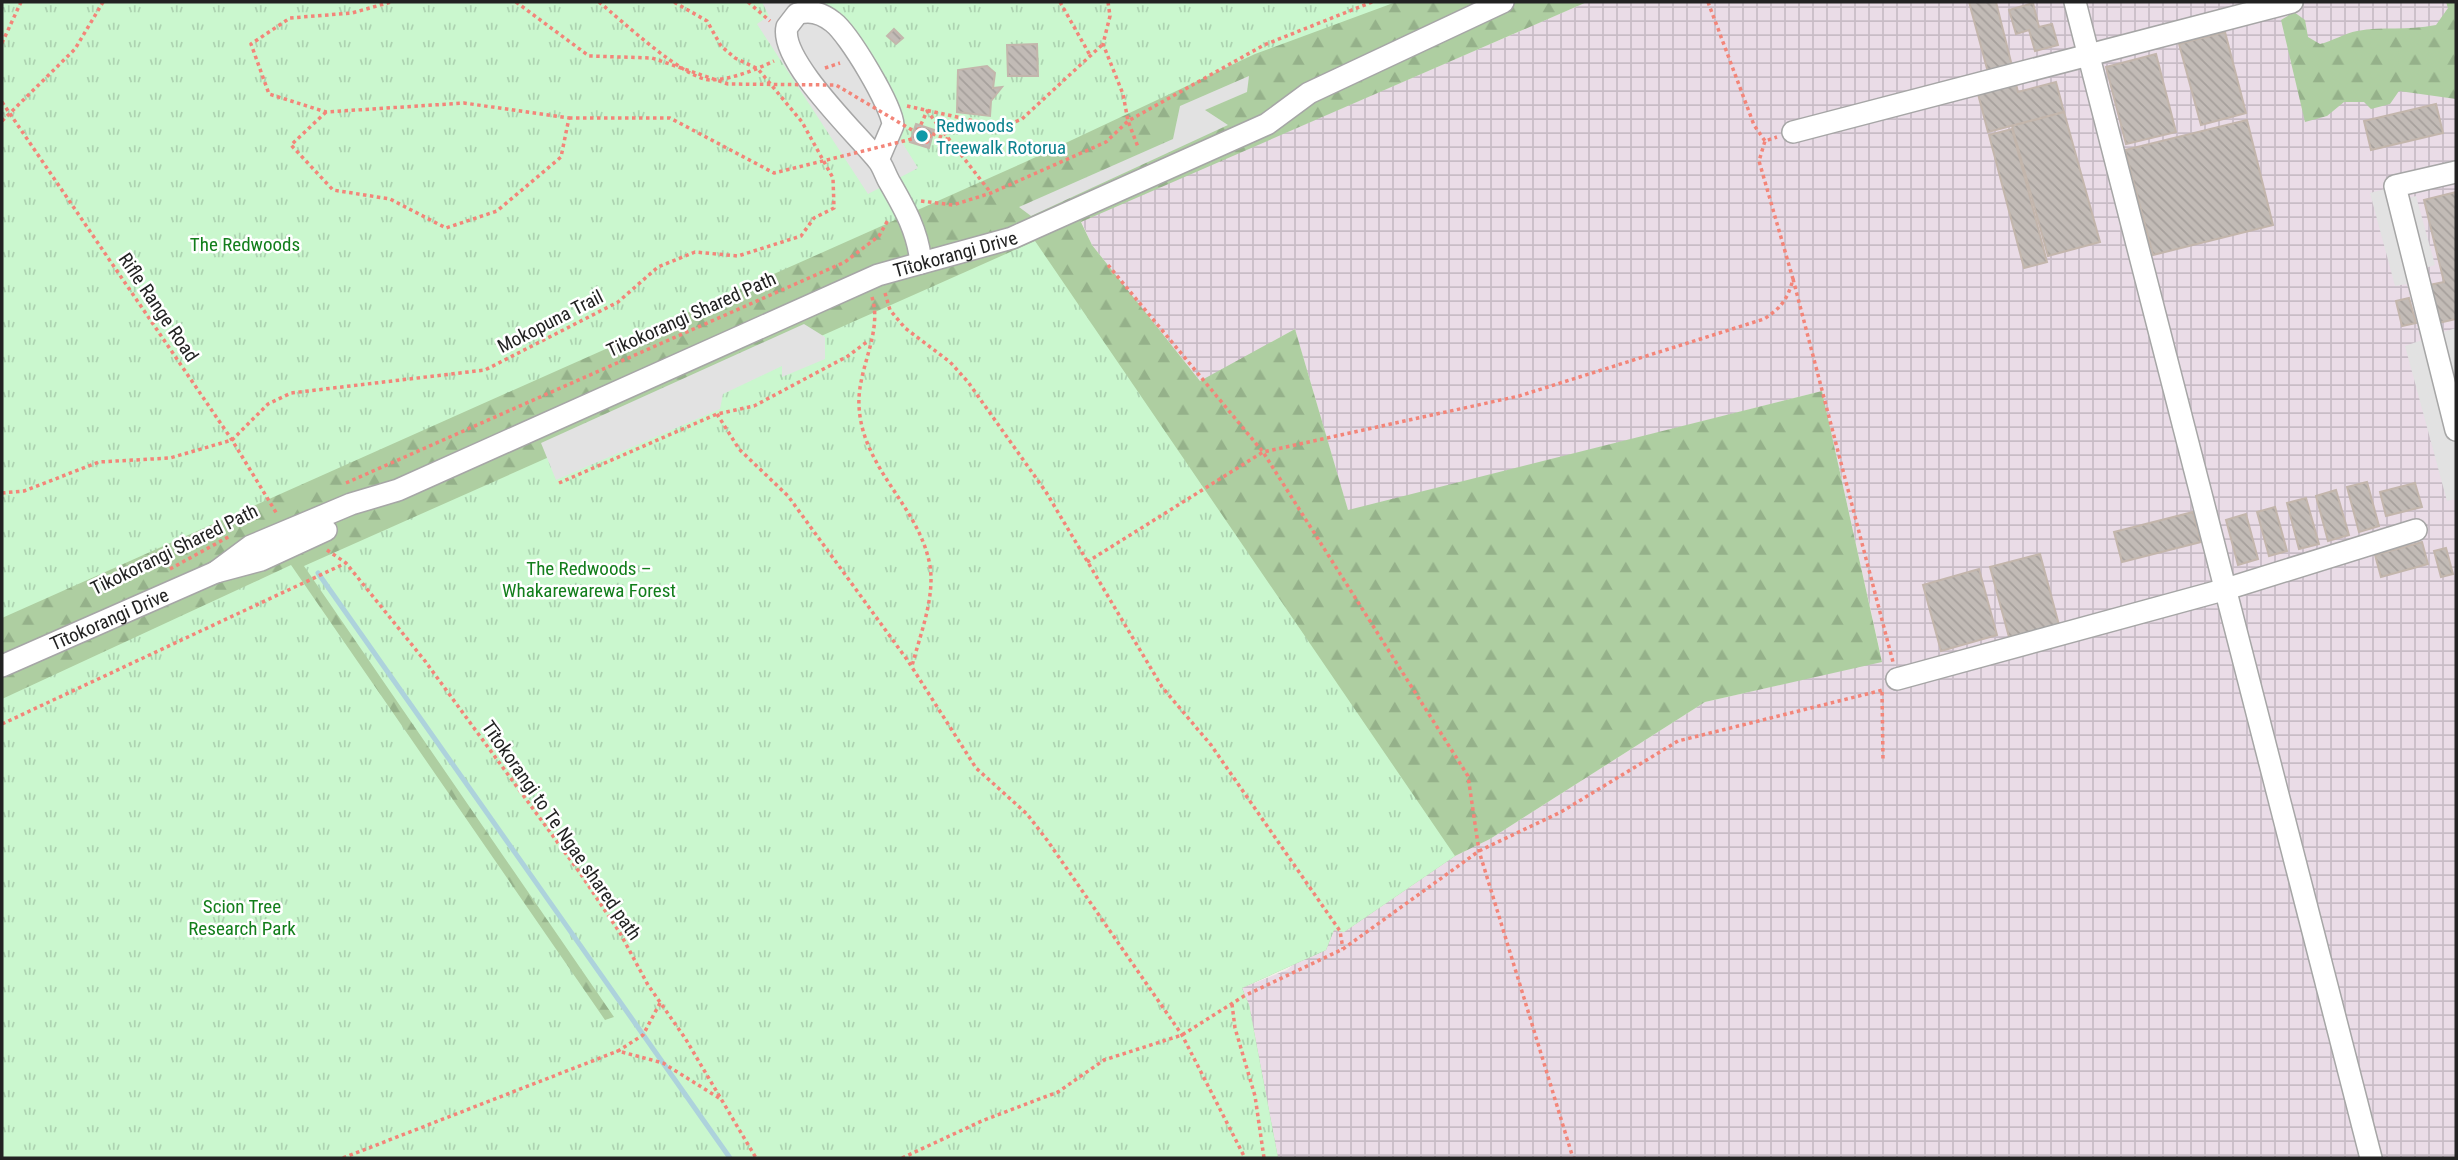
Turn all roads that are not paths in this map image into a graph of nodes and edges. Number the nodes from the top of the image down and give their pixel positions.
1 (1503, 2) edge
2 (2075, 2) edge
3 (2292, 2) edge
4 (2088, 55) junction
5 (1793, 132) dead end
6 (878, 160) junction
7 (2456, 172) edge
8 (921, 263) junction
9 (2456, 430) edge
10 (398, 490) junction
11 (2416, 530) dead end
12 (216, 572) junction
13 (2223, 590) junction
14 (2, 666) edge
15 (1889, 685) road end
16 (2371, 1158) edge

1 - 8 street, Tītokorangi Drive
2 - 4 street
3 - 4 street
4 - 5 street
4 - 13 street
6 - 6 street
6 - 8 street
7 - 9 street
8 - 10 street, Tītokorangi Drive
10 - 12 street, Tītokorangi Drive
10 - 12 street, Tītokorangi Drive
11 - 13 street
12 - 14 street, Tītokorangi Drive
13 - 15 street
13 - 16 street

